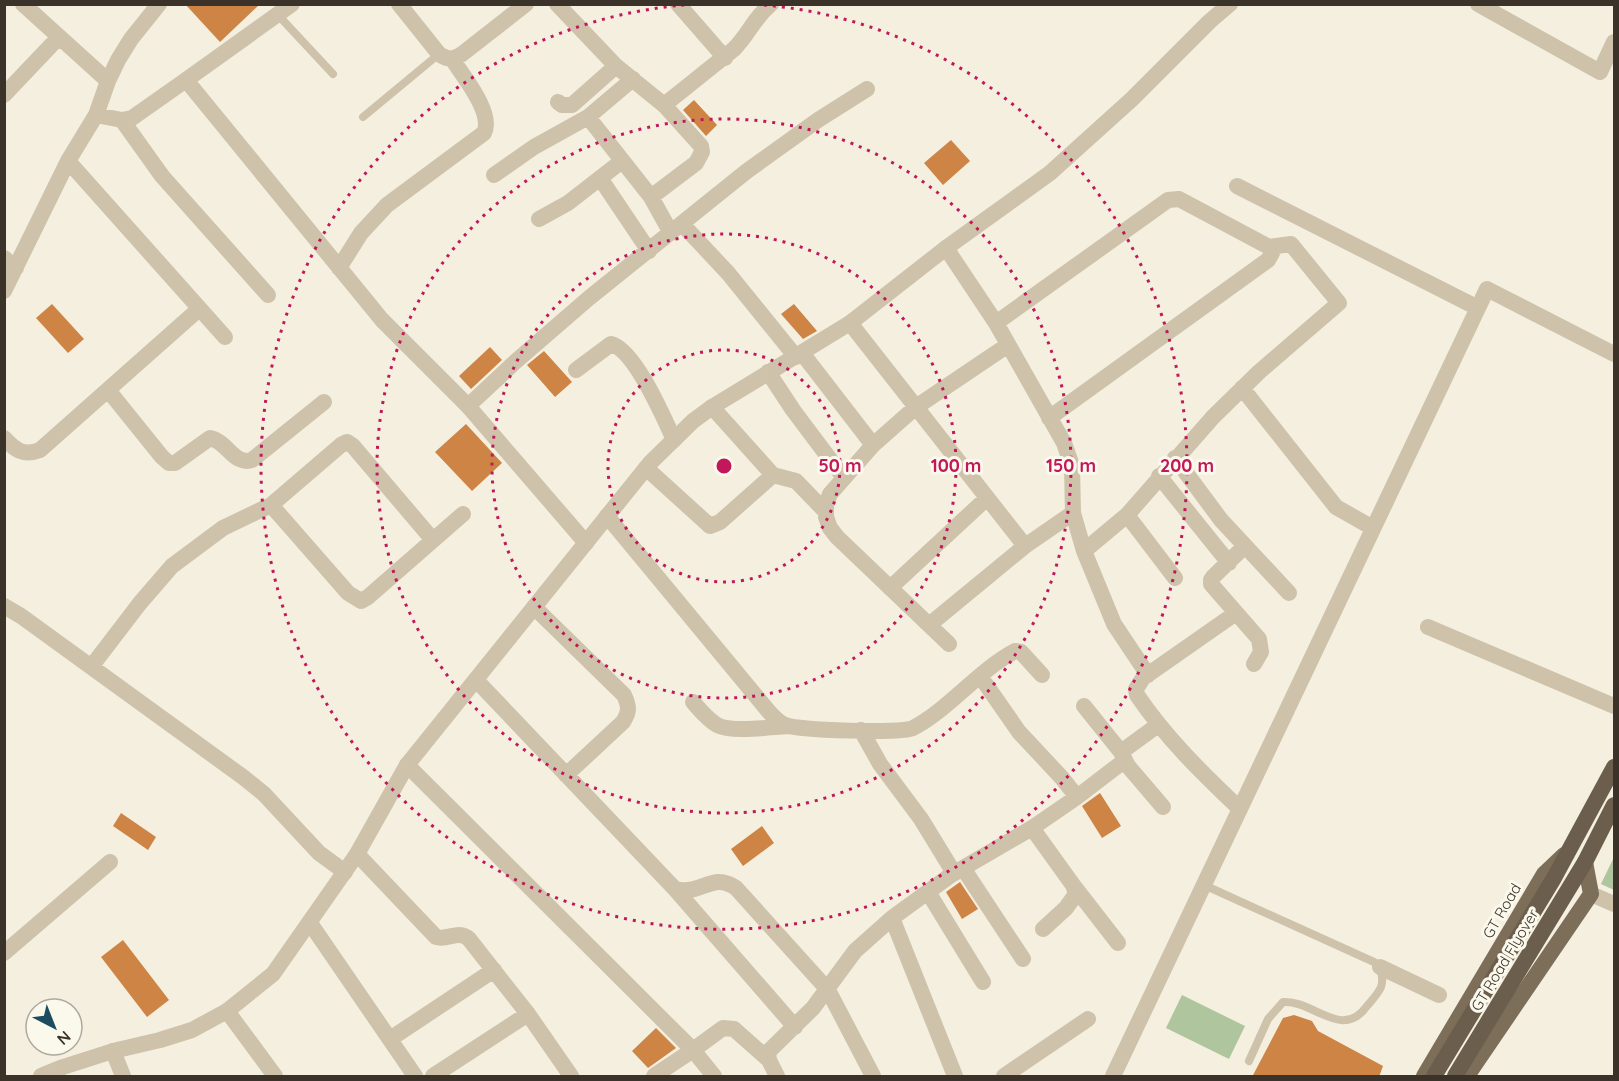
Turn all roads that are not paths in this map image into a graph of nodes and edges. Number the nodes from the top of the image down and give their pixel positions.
1 (23, 4) edge
2 (159, 4) edge
3 (292, 4) edge
4 (399, 4) edge
5 (526, 4) edge
6 (557, 4) edge
7 (678, 4) edge
8 (771, 4) edge
9 (1230, 4) edge
10 (1478, 4) edge
11 (278, 15) junction
12 (59, 37) junction
13 (1614, 42) edge
14 (446, 57) junction
15 (725, 58) junction
16 (616, 66) junction
17 (333, 74) dead end
18 (186, 80) junction
19 (633, 80) junction
20 (108, 81) junction
21 (867, 89) dead end
22 (4, 95) edge
23 (558, 102) dead end
24 (664, 105) junction
25 (96, 115) junction
26 (363, 117) dead end
27 (588, 117) junction
28 (122, 120) junction
29 (68, 161) junction
30 (622, 161) junction
31 (494, 175) dead end
32 (600, 178) junction
33 (1237, 186) dead end
34 (651, 197) junction
35 (539, 219) dead end
36 (676, 229) junction
37 (1269, 247) junction
38 (946, 248) junction
39 (649, 250) junction
40 (10, 263) edge
41 (339, 268) junction
42 (4, 291) edge
43 (268, 295) dead end
44 (1478, 308) junction
45 (199, 309) junction
46 (850, 323) junction
47 (996, 323) junction
48 (225, 337) dead end
49 (1008, 345) junction
50 (1614, 354) edge
51 (799, 355) junction
52 (576, 370) dead end
53 (768, 372) junction
54 (1242, 388) junction
55 (108, 390) junction
56 (324, 402) dead end
57 (468, 406) junction
58 (712, 406) junction
59 (916, 407) junction
60 (1050, 418) junction
61 (4, 438) edge
62 (674, 440) junction
63 (873, 445) junction
64 (1175, 458) junction
65 (646, 468) junction
66 (772, 475) junction
67 (1159, 476) junction
68 (844, 478) junction
69 (987, 498) junction
70 (271, 505) junction
71 (826, 512) junction
72 (1073, 513) junction
73 (462, 514) dead end
74 (1127, 515) junction
75 (607, 516) junction
76 (1373, 528) junction
77 (433, 540) junction
78 (586, 543) junction
79 (1024, 546) junction
80 (1245, 546) junction
81 (1084, 551) junction
82 (1229, 563) junction
83 (1175, 578) dead end
84 (890, 588) junction
85 (1289, 593) dead end
86 (4, 606) edge
87 (534, 607) junction
88 (1236, 613) junction
89 (928, 625) junction
90 (1428, 627) dead end
91 (949, 644) dead end
92 (1254, 664) dead end
93 (91, 667) junction
94 (1042, 675) dead end
95 (1148, 675) junction
96 (980, 676) junction
97 (477, 681) junction
98 (693, 702) dead end
99 (1084, 706) dead end
100 (1614, 706) edge
101 (1158, 725) junction
102 (788, 726) junction
103 (861, 730) junction
104 (1123, 756) junction
105 (407, 765) junction
106 (1614, 767) edge
107 (566, 775) junction
108 (1077, 797) junction
109 (1614, 806) edge
110 (1163, 807) dead end
111 (1240, 809) junction
112 (1032, 828) junction
113 (1568, 851) junction
114 (357, 854) junction
115 (110, 862) dead end
116 (1585, 862) junction
117 (958, 870) junction
118 (345, 872) junction
119 (1073, 885) junction
120 (1204, 885) junction
121 (675, 889) junction
122 (928, 892) junction
123 (1591, 894) junction
124 (1614, 904) edge
125 (892, 918) junction
126 (310, 923) junction
127 (1043, 929) dead end
128 (1118, 943) dead end
129 (4, 953) edge
130 (1023, 958) dead end
131 (1380, 967) junction
132 (494, 970) junction
133 (983, 982) dead end
134 (828, 990) junction
135 (1439, 995) dead end
136 (227, 1011) junction
137 (528, 1014) junction
138 (1088, 1019) dead end
139 (795, 1027) junction
140 (390, 1039) junction
141 (693, 1050) junction
142 (113, 1051) junction
143 (769, 1060) junction
144 (1249, 1061) dead end
145 (1029, 1070) edge
146 (1118, 1075) edge
147 (41, 1077) edge
148 (123, 1077) edge
149 (275, 1077) edge
150 (415, 1077) edge
151 (433, 1077) edge
152 (571, 1077) edge
153 (654, 1077) edge
154 (714, 1077) edge
155 (777, 1077) edge
156 (873, 1077) edge
157 (955, 1077) edge
158 (1004, 1077) edge
159 (1425, 1077) edge
160 (1434, 1077) edge
161 (1455, 1077) edge
162 (1467, 1077) edge

1 - 12 street
2 - 20 street
3 - 11 street
4 - 14 street
5 - 14 street
6 - 16 street
7 - 15 street
8 - 15 street
9 - 38 street
10 - 13 street
11 - 17 lane
11 - 18 street
12 - 20 street
12 - 22 street
14 - 26 lane
14 - 41 street
15 - 24 street
16 - 19 street
16 - 23 street
18 - 28 street
18 - 41 street
19 - 24 street
19 - 27 street
20 - 25 street
21 - 36 street
24 - 34 street
25 - 28 street
25 - 29 street
27 - 30 street
27 - 31 street
28 - 43 street
29 - 40 street
29 - 45 street
30 - 32 street
30 - 34 street
32 - 35 street
32 - 39 street
33 - 44 street
34 - 36 street
36 - 39 street
36 - 51 street
37 - 47 street
37 - 54 street
37 - 60 street
38 - 46 street
38 - 47 street
39 - 57 street
40 - 42 street
41 - 57 street
44 - 50 street
44 - 76 street
45 - 48 street
45 - 55 street
46 - 51 street
46 - 59 street
47 - 49 street
49 - 59 street
49 - 60 street
51 - 53 street
51 - 63 street
52 - 62 street
53 - 58 street
53 - 68 street
54 - 64 street
54 - 76 street
55 - 56 street
55 - 61 street
57 - 78 street
58 - 62 street
58 - 66 street
59 - 63 street
59 - 69 street
60 - 72 street
62 - 65 street
63 - 68 street
64 - 67 street
64 - 80 street
65 - 66 street
65 - 75 street
66 - 71 street
67 - 74 street
67 - 82 street
68 - 71 street
69 - 79 street
69 - 84 street
70 - 77 street
70 - 77 street
70 - 93 street
71 - 84 street
72 - 79 street
72 - 81 street
73 - 77 street
74 - 81 street
74 - 83 street
75 - 78 street
75 - 102 street
76 - 111 street
78 - 87 street
79 - 89 street
80 - 82 street
80 - 85 street
81 - 95 street
82 - 88 street
84 - 89 street
86 - 93 street
87 - 97 street
87 - 107 street
88 - 92 street
88 - 95 street
89 - 91 street
90 - 100 street
93 - 118 street
94 - 96 street
95 - 101 street
96 - 103 street
96 - 108 street
97 - 105 street
97 - 107 street
98 - 102 street
99 - 104 street
101 - 104 street
101 - 111 street
102 - 103 street
103 - 117 street
104 - 108 street
104 - 110 street
105 - 114 street
105 - 141 street
106 - 113 highway, GT Road
107 - 121 street
108 - 112 street
109 - 116 highway
111 - 120 street
112 - 117 street
112 - 119 street
113 - 159 main road, GT Road
113 - 160 highway, GT Road Flyover
114 - 118 street
114 - 132 street
115 - 129 street
116 - 123 main road
116 - 161 highway, GT Road Flyover
117 - 122 street
117 - 130 street
118 - 126 street
119 - 127 street
119 - 128 street
120 - 131 lane
120 - 146 street
121 - 134 street
121 - 139 street
122 - 125 street
122 - 133 street
123 - 124 street
123 - 162 main road
125 - 134 street
125 - 157 street
126 - 136 street
126 - 140 street
131 - 135 street
131 - 144 lane
132 - 137 street
132 - 140 street
134 - 139 street
134 - 156 street
136 - 142 street
136 - 149 street
137 - 151 street
137 - 152 street
138 - 145 street
139 - 143 street
140 - 150 street
141 - 143 street
141 - 153 street
141 - 154 street
142 - 147 street
142 - 148 street
143 - 155 street
145 - 158 street

